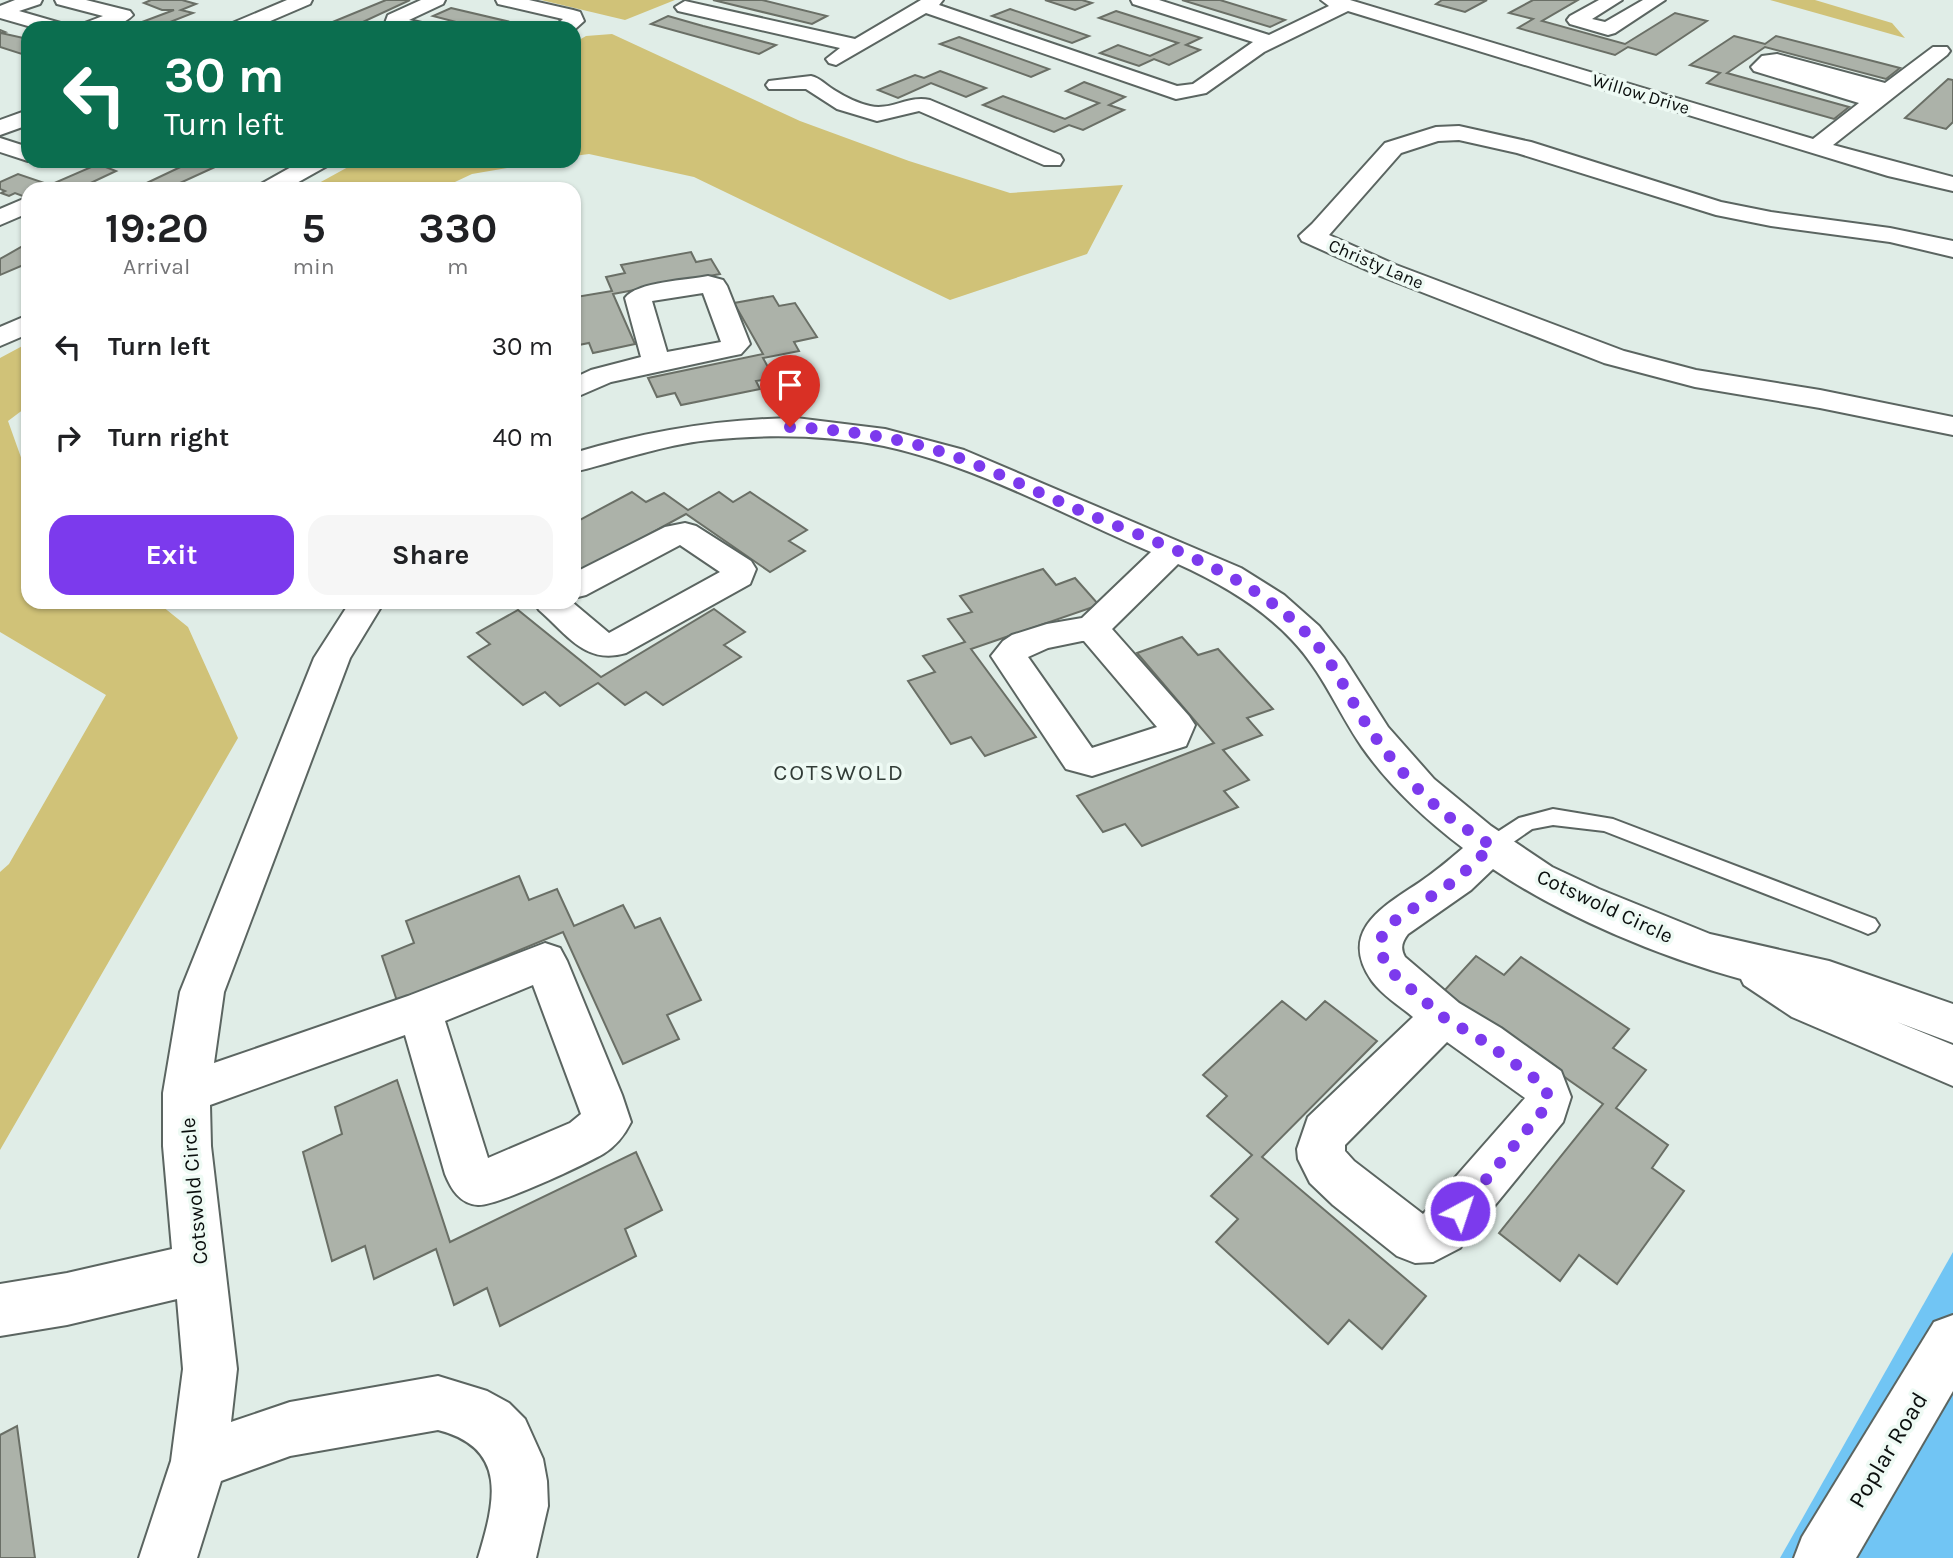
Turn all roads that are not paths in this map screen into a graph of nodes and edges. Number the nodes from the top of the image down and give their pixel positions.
1 (33, 0) edge
2 (64, 0) edge
3 (303, 0) edge
4 (436, 0) edge
5 (505, 0) edge
6 (1140, 0) edge
7 (1614, 0) edge
8 (1656, 0) edge
9 (1338, 2) edge
10 (929, 3) edge
11 (1403, 5) dead end
12 (685, 7) dead end
13 (1381, 16) junction
14 (32, 21) edge
15 (107, 21) edge
16 (254, 21) edge
17 (395, 21) edge
18 (574, 21) edge
19 (1269, 41) junction
20 (859, 46) junction
21 (1940, 51) dead end
22 (811, 82) junction
23 (776, 85) dead end
24 (7, 128) edge
25 (21, 145) edge
26 (1816, 147) junction
27 (1052, 160) dead end
28 (306, 168) edge
29 (282, 182) edge
30 (1953, 184) edge
31 (21, 208) edge
32 (0, 218) edge
33 (1953, 249) edge
34 (656, 362) dead end
35 (581, 386) edge
36 (1953, 426) edge
37 (581, 455) edge
38 (1173, 550) junction
39 (581, 583) edge
40 (363, 609) edge
41 (559, 609) edge
42 (1092, 628) dead end
43 (1492, 846) junction
44 (1868, 925) dead end
45 (1742, 961) junction
46 (420, 1011) junction
47 (1443, 1017) junction
48 (1953, 1024) edge
49 (1953, 1066) edge
50 (186, 1093) junction
51 (201, 1268) junction
52 (0, 1310) edge
53 (1953, 1341) edge
54 (199, 1461) junction
55 (168, 1558) edge
56 (507, 1558) edge
57 (1823, 1558) edge

1 - 14 street
2 - 15 street
3 - 16 street
4 - 17 street
5 - 18 street
6 - 19 street
7 - 8 street
9 - 13 street, Willow Drive
9 - 19 street
10 - 19 street
10 - 20 street
11 - 13 street
12 - 20 street
13 - 26 street, Willow Drive
20 - 22 street
21 - 26 street
22 - 23 street
22 - 27 street
24 - 25 street
26 - 30 street, Willow Drive
28 - 29 street
31 - 32 street
33 - 36 street, Christy Lane
34 - 35 street
37 - 38 street, Cotswold Circle
38 - 42 street
38 - 43 street, Cotswold Circle
39 - 41 street
40 - 50 street, Cotswold Circle
43 - 44 lane
43 - 45 street, Cotswold Circle
43 - 47 street
45 - 48 street, Cotswold Circle
45 - 49 street, Cotswold Circle
46 - 46 street
46 - 50 street
47 - 47 street
50 - 51 street, Cotswold Circle
51 - 52 street
51 - 54 street, Cotswold Circle
53 - 57 street, Poplar Road
54 - 55 street, Cotswold Circle
54 - 56 street

